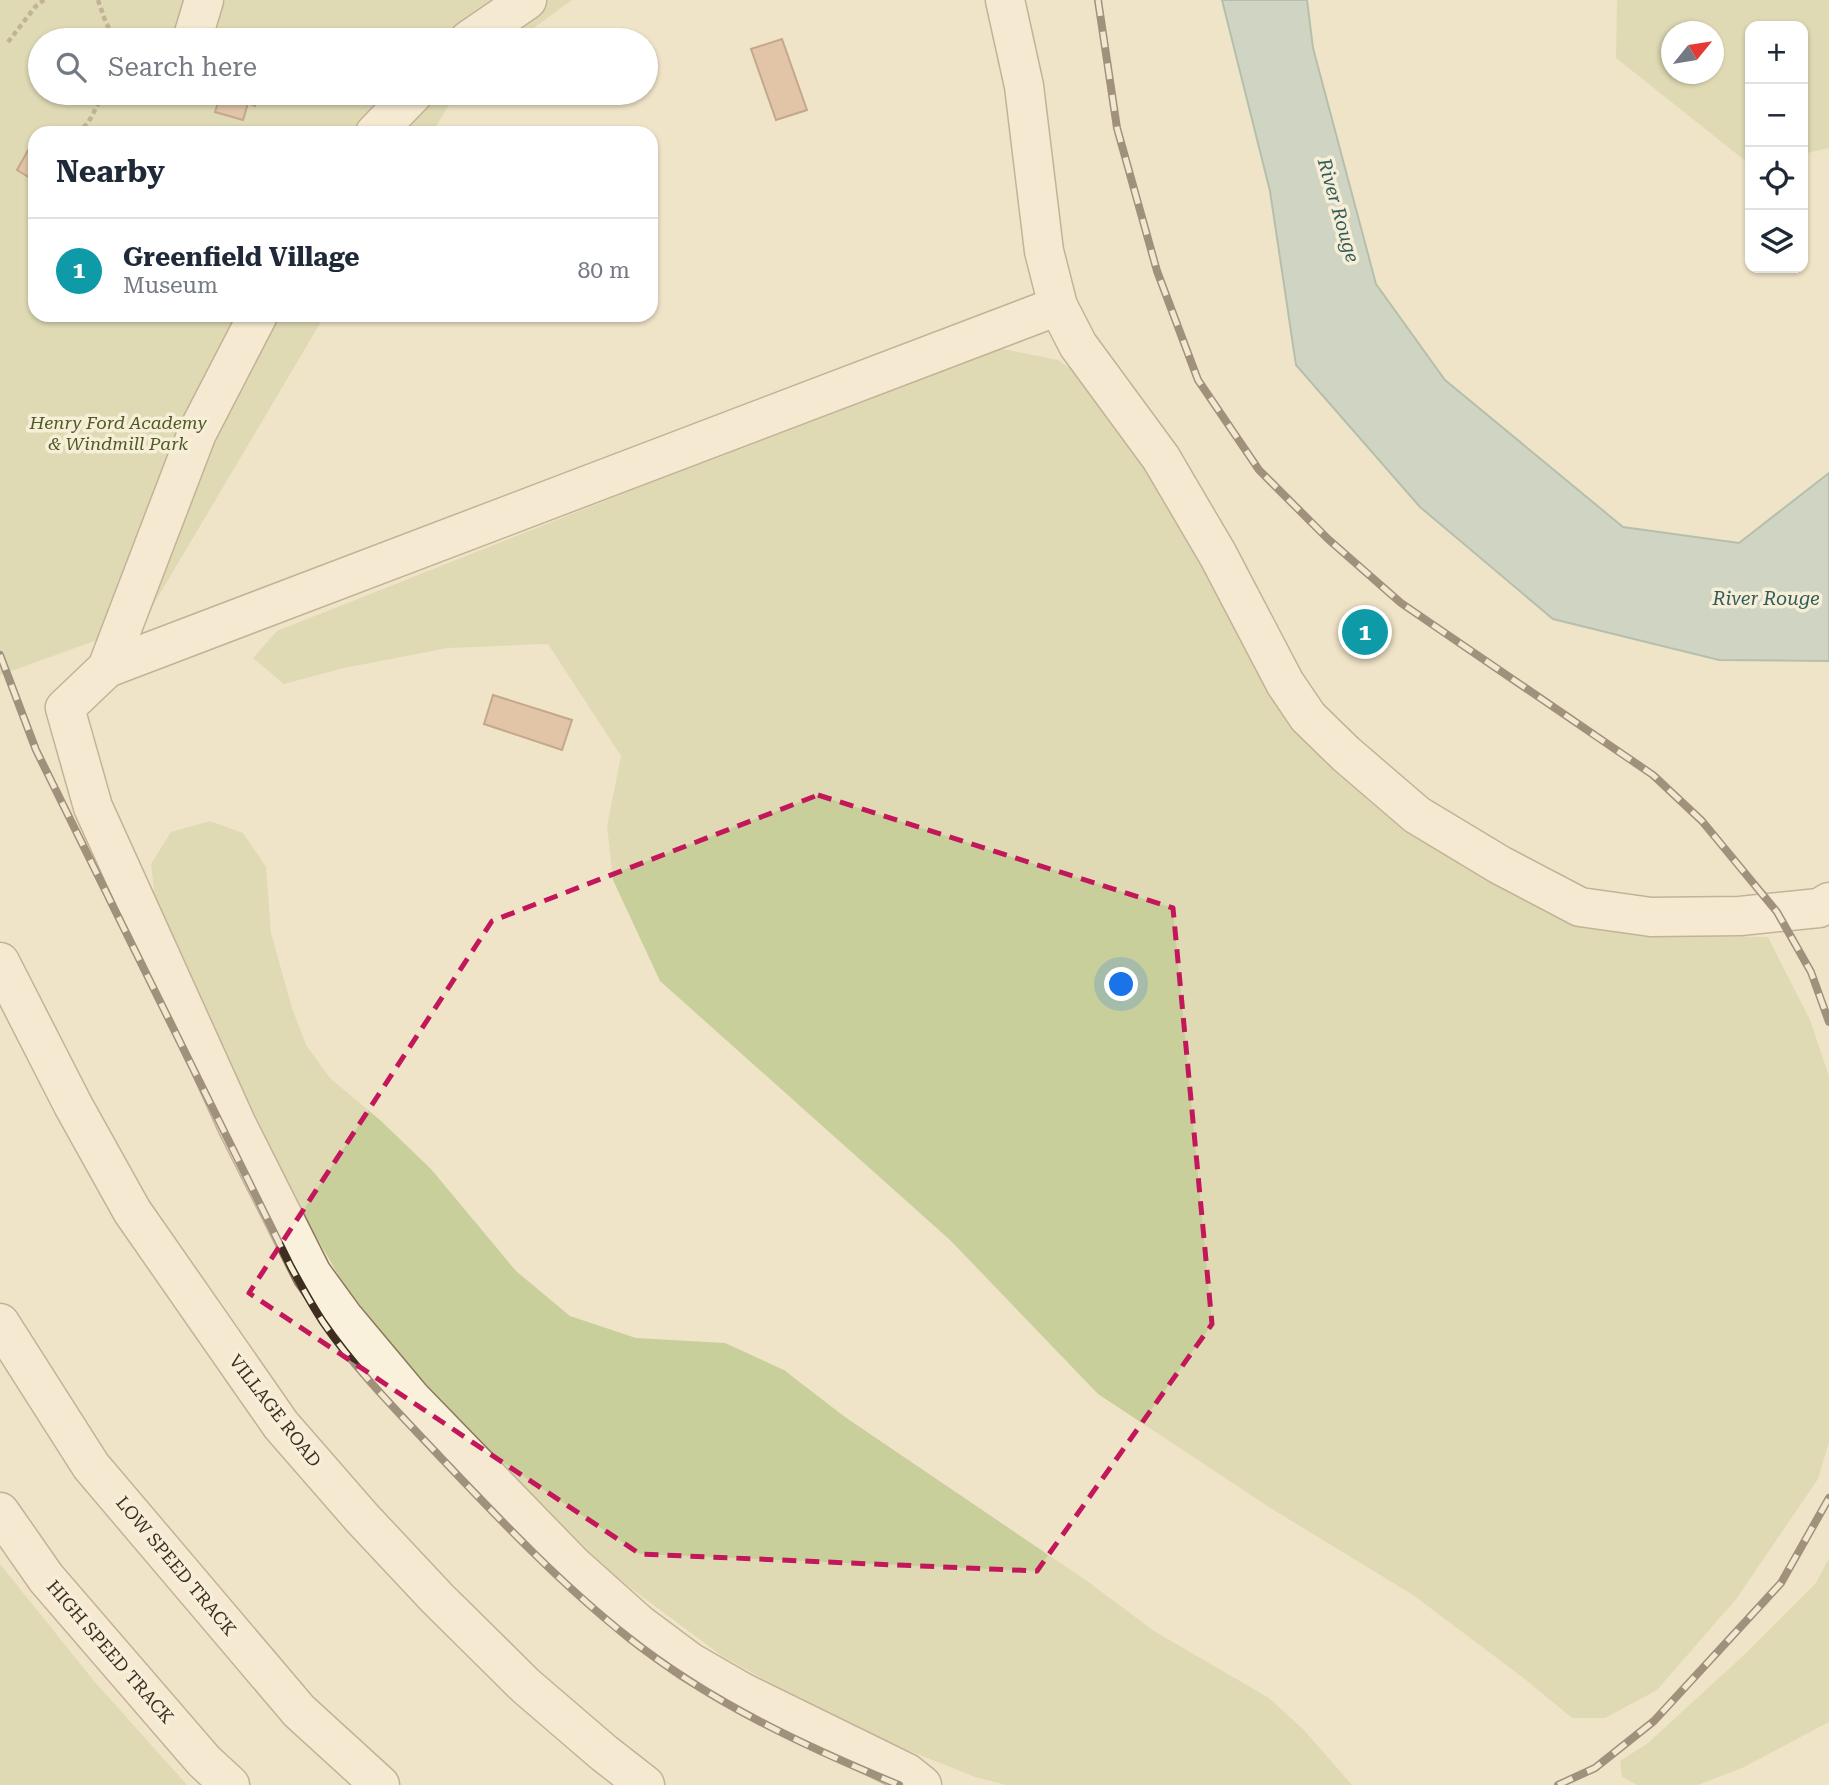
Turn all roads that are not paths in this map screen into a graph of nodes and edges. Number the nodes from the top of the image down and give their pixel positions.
1 (204, 0) edge
2 (527, 0) edge
3 (1005, 0) edge
4 (196, 28) edge
5 (486, 28) edge
6 (402, 105) edge
7 (382, 126) edge
8 (1058, 306) junction
9 (254, 322) edge
10 (107, 668) junction
11 (1829, 902) edge
12 (0, 962) edge
13 (0, 1323) edge
14 (0, 1512) edge
15 (230, 1785) edge
16 (380, 1785) edge
17 (645, 1785) edge
18 (922, 1785) edge

1 - 4 street
2 - 5 street
3 - 8 street
6 - 7 street
8 - 10 street
8 - 11 street
9 - 10 street
10 - 18 street
12 - 17 street, VILLAGE ROAD
13 - 16 street, LOW SPEED TRACK
14 - 15 street, HIGH SPEED TRACK

